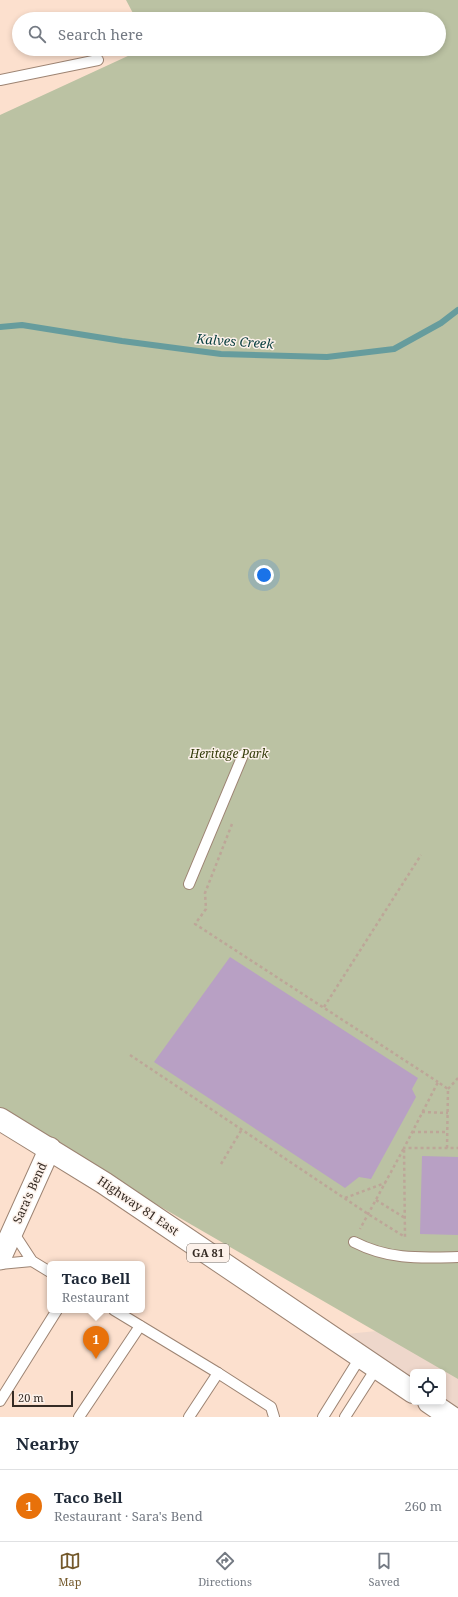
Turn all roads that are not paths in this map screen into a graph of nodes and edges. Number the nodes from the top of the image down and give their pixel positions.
1 (98, 60) dead end
2 (0, 80) edge
3 (244, 755) dead end
4 (189, 884) dead end
5 (0, 1119) edge
6 (50, 1148) junction
7 (13, 1232) junction
8 (354, 1242) dead end
9 (458, 1257) edge
10 (0, 1259) edge
11 (32, 1261) junction
12 (0, 1264) edge
13 (47, 1270) edge
14 (55, 1313) edge
15 (119, 1313) edge
16 (140, 1326) junction
17 (369, 1362) junction
18 (218, 1373) junction
19 (410, 1390) edge
20 (0, 1401) edge
21 (433, 1405) edge
22 (79, 1417) edge
23 (189, 1417) edge
24 (274, 1417) edge
25 (323, 1417) edge
26 (345, 1417) edge
27 (451, 1417) edge

1 - 2 lane
3 - 4 lane
5 - 6 main road, Highway 81 East / GA 81
6 - 7 street, Sara's Bend
6 - 17 main road, Highway 81 East / GA 81
7 - 10 street, Sara's Bend
7 - 11 lane
8 - 9 lane
11 - 12 lane
11 - 13 lane
14 - 20 lane
15 - 16 lane
16 - 18 lane
16 - 22 lane
17 - 19 main road, Highway 81 East / GA 81
17 - 25 lane
17 - 26 lane
18 - 23 lane
18 - 24 lane
21 - 27 main road

